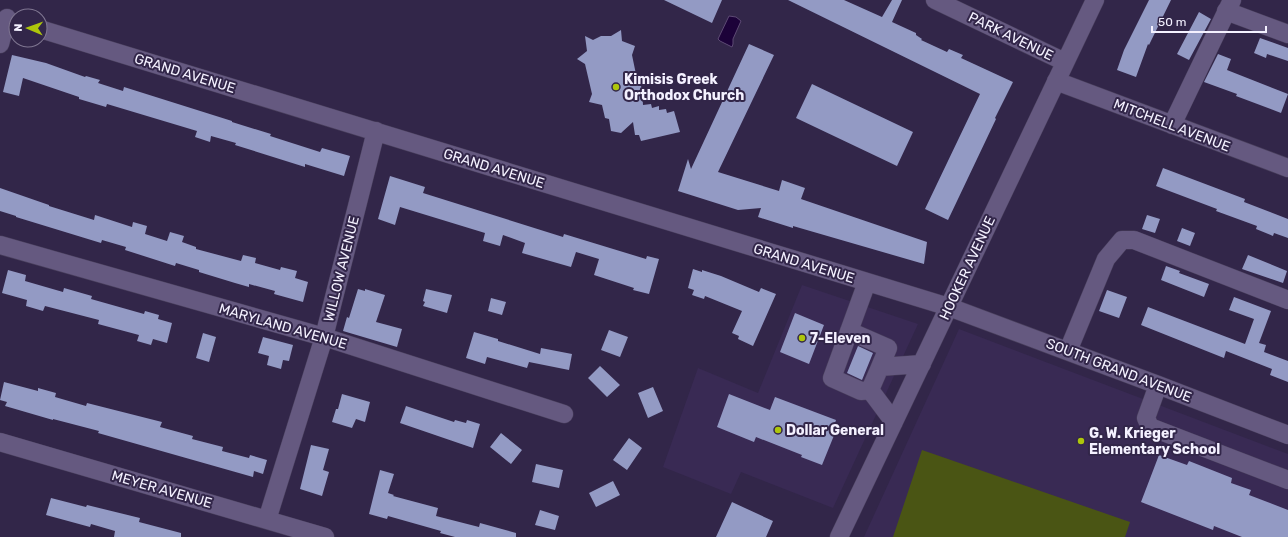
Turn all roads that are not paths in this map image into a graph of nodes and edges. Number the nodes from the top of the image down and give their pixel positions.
1 (935, 0) edge
2 (1095, 0) edge
3 (1229, 6) edge
4 (8, 19) edge
5 (48, 31) edge
6 (1288, 34) edge
7 (0, 44) edge
8 (1065, 62) junction
9 (1056, 81) junction
10 (1172, 125) junction
11 (376, 131) junction
12 (1288, 168) edge
13 (0, 245) edge
14 (867, 282) junction
15 (1288, 300) edge
16 (949, 307) junction
17 (849, 331) junction
18 (324, 337) junction
19 (1068, 351) junction
20 (922, 364) junction
21 (880, 367) junction
22 (1158, 385) junction
23 (870, 390) junction
24 (564, 414) dead end
25 (894, 422) junction
26 (1288, 435) edge
27 (0, 442) edge
28 (1288, 480) edge
29 (267, 520) junction
30 (325, 537) edge
31 (839, 537) edge

1 - 8 street, PARK AVENUE
2 - 8 street, HOOKER AVENUE
3 - 6 street
3 - 10 street
4 - 7 street
5 - 11 street, GRAND AVENUE
8 - 9 street, HOOKER AVENUE
9 - 10 street, MITCHELL AVENUE
9 - 16 street, HOOKER AVENUE
10 - 12 street, MITCHELL AVENUE
11 - 14 street, GRAND AVENUE
11 - 18 street, WILLOW AVENUE
13 - 18 street, MARYLAND AVENUE
14 - 16 street, GRAND AVENUE
14 - 17 street
15 - 19 street
16 - 19 street, SOUTH GRAND AVENUE
16 - 20 street, HOOKER AVENUE
17 - 21 street
17 - 23 street
18 - 24 street, MARYLAND AVENUE
18 - 29 street, WILLOW AVENUE
19 - 22 street, SOUTH GRAND AVENUE
20 - 21 street
20 - 25 street, HOOKER AVENUE
21 - 23 street
22 - 26 street, SOUTH GRAND AVENUE
22 - 28 street
23 - 25 street
25 - 31 street, HOOKER AVENUE
27 - 29 street, MEYER AVENUE
29 - 30 street, MEYER AVENUE

